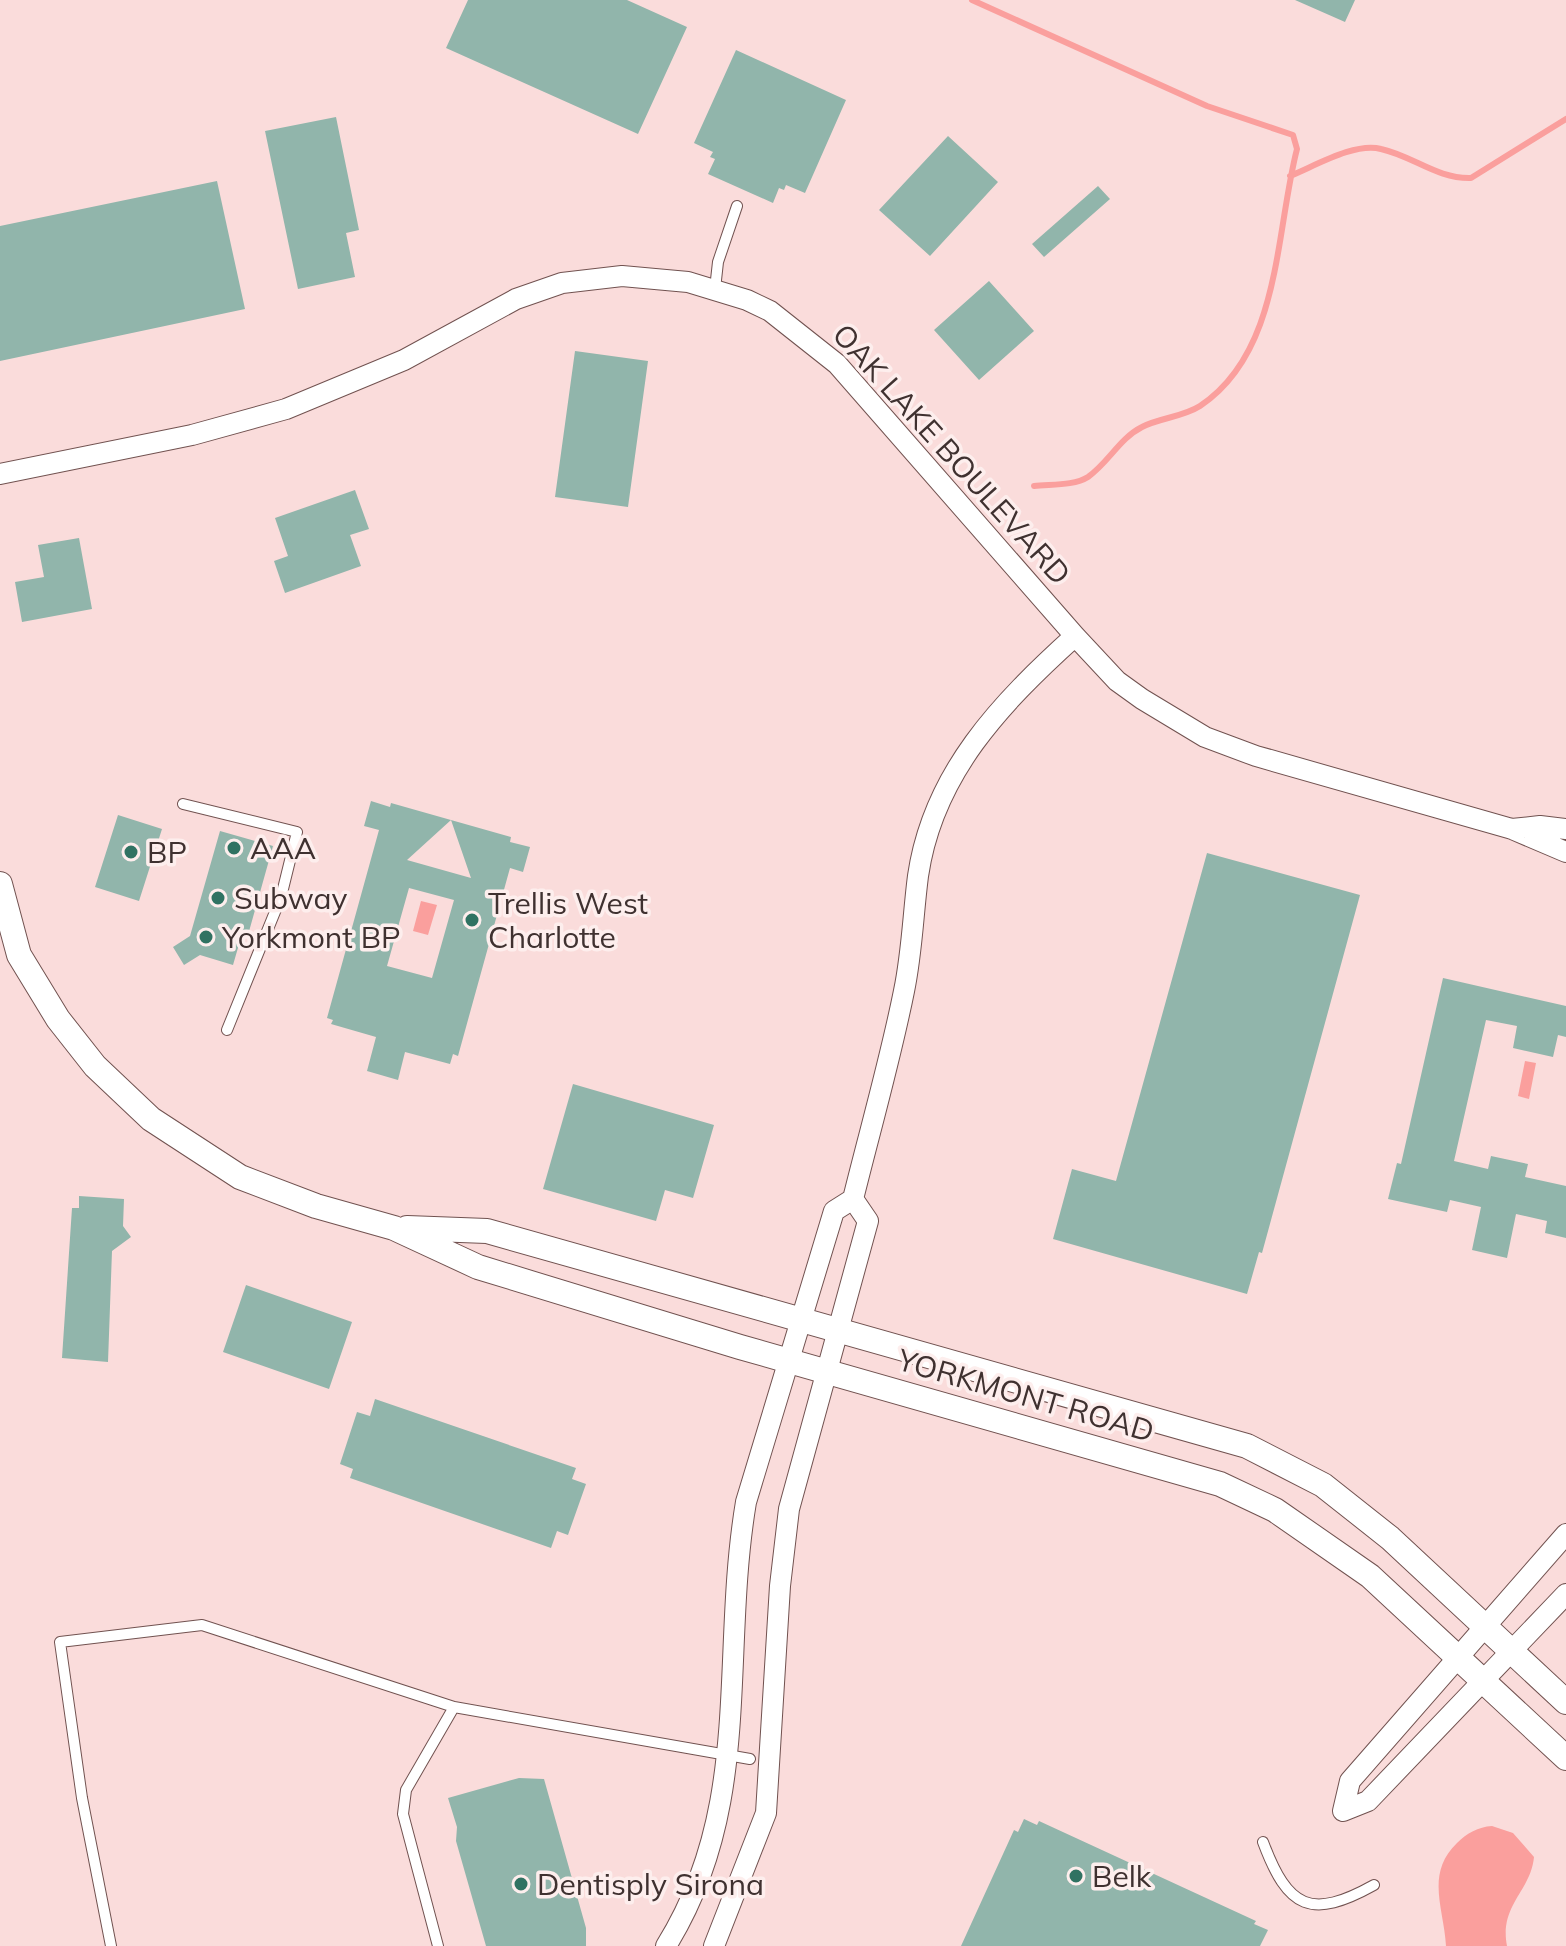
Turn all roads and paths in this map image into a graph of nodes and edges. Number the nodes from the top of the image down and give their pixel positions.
1 (737, 206) dead end
2 (715, 289) junction
3 (0, 474) edge
4 (1075, 636) junction
5 (183, 804) dead end
6 (1512, 829) junction
7 (1566, 829) edge
8 (1566, 852) edge
9 (0, 884) edge
10 (10, 957) edge
11 (227, 1030) dead end
12 (853, 1199) junction
13 (394, 1228) junction
14 (799, 1318) junction
15 (837, 1328) junction
16 (787, 1360) junction
17 (824, 1371) junction
18 (1566, 1534) edge
19 (1566, 1594) edge
20 (1486, 1625) junction
21 (1514, 1652) junction
22 (1458, 1658) junction
23 (1484, 1682) junction
24 (1566, 1702) edge
25 (454, 1707) junction
26 (728, 1755) junction
27 (1566, 1758) edge
28 (750, 1759) dead end
29 (1263, 1842) dead end
30 (1374, 1885) dead end
31 (111, 1946) edge
32 (438, 1946) edge
33 (666, 1946) edge
34 (714, 1946) edge

1 - 2 lane
2 - 3 street, OAK LAKE BOULEVARD
2 - 4 street, OAK LAKE BOULEVARD
4 - 6 street, OAK LAKE BOULEVARD
4 - 12 street
5 - 11 lane
6 - 7 street, OAK LAKE BOULEVARD
6 - 8 street, OAK LAKE BOULEVARD
9 - 10 street, YORKMONT ROAD
10 - 13 street, YORKMONT ROAD
12 - 14 street
12 - 15 street
13 - 14 street, YORKMONT ROAD
13 - 16 street, YORKMONT ROAD
14 - 15 street, YORKMONT ROAD
14 - 16 street
15 - 17 street
15 - 20 street, YORKMONT ROAD
16 - 17 street, YORKMONT ROAD
16 - 26 street
17 - 22 street, YORKMONT ROAD
17 - 34 street
18 - 20 street
19 - 21 street
20 - 21 street, YORKMONT ROAD
20 - 22 street
21 - 23 street
21 - 24 street, YORKMONT ROAD
22 - 23 street, YORKMONT ROAD
22 - 23 street
23 - 27 street, YORKMONT ROAD
25 - 26 lane
25 - 31 lane
25 - 32 lane
26 - 28 lane
26 - 33 street
29 - 30 lane

